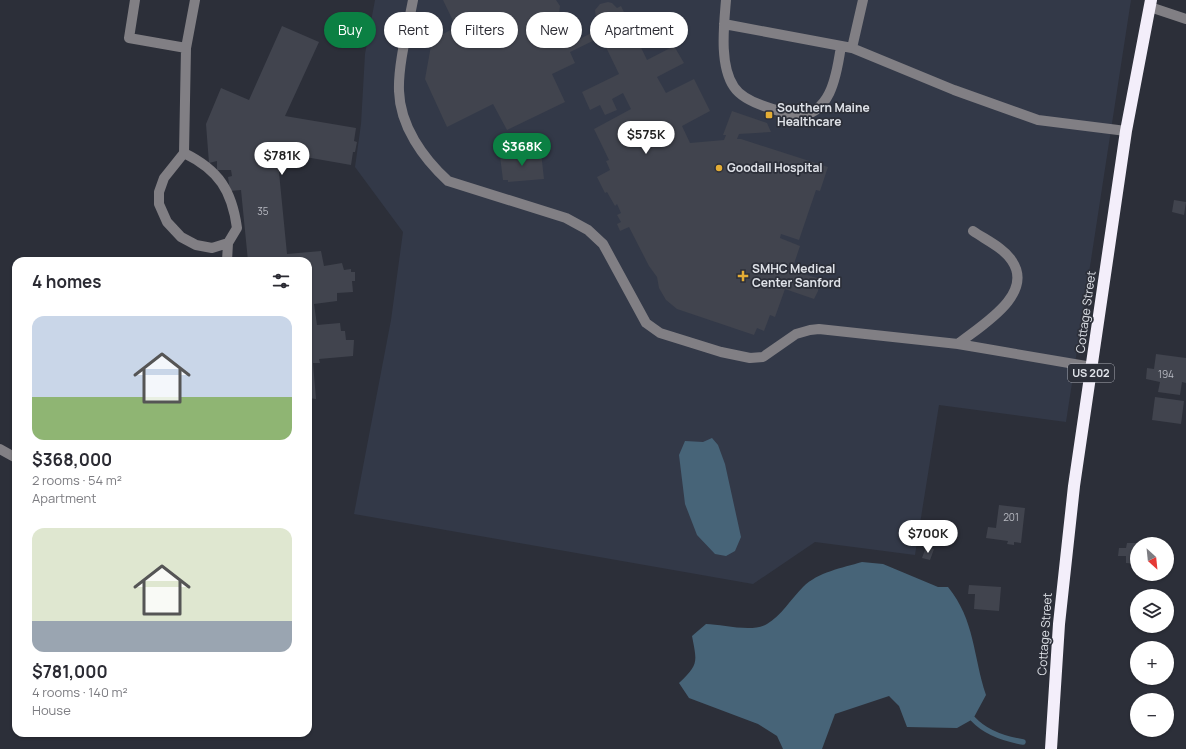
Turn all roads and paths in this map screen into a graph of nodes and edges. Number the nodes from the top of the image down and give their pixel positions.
1 (135, 0) edge
2 (195, 0) edge
3 (413, 0) edge
4 (726, 0) edge
5 (862, 0) edge
6 (1151, 3) edge
7 (1186, 19) edge
8 (724, 24) junction
9 (841, 46) junction
10 (186, 48) junction
11 (852, 48) junction
12 (1126, 131) junction
13 (184, 153) junction
14 (973, 232) dead end
15 (228, 243) junction
16 (227, 257) edge
17 (958, 344) junction
18 (1092, 367) junction
19 (0, 449) edge
20 (12, 456) edge
21 (1051, 749) edge

1 - 10 street
2 - 10 street
3 - 17 street
4 - 8 street
5 - 11 street
6 - 7 street
6 - 12 highway, Cottage Street / US 202
8 - 9 street
8 - 9 street
9 - 11 street
10 - 13 street
11 - 12 street
12 - 18 highway, Cottage Street / US 202
13 - 15 street
13 - 15 street
14 - 17 street
15 - 16 street
17 - 18 street
18 - 21 highway, Cottage Street / US 202
19 - 20 street

